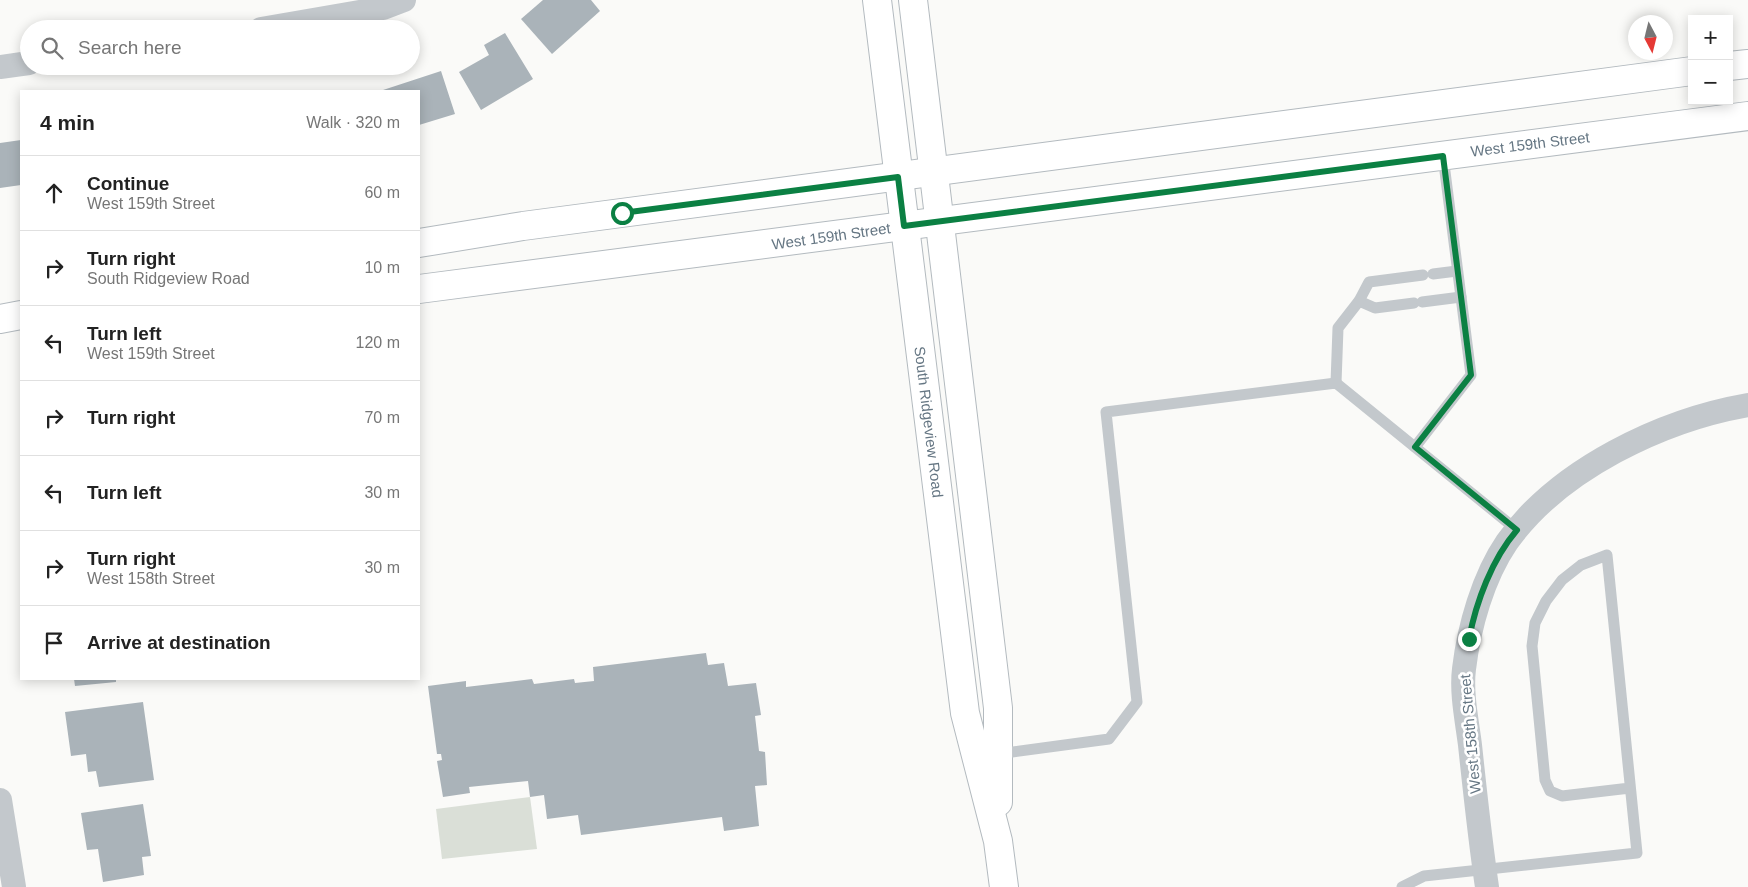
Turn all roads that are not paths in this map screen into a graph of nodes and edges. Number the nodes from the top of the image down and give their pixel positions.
1 (404, 0) edge
2 (877, 0) edge
3 (913, 0) edge
4 (313, 20) edge
5 (20, 64) edge
6 (1748, 64) edge
7 (1733, 66) edge
8 (0, 67) edge
9 (1688, 72) edge
10 (1748, 116) edge
11 (1443, 156) junction
12 (934, 172) junction
13 (898, 177) junction
14 (939, 221) junction
15 (904, 226) junction
16 (420, 242) edge
17 (1457, 271) junction
18 (420, 289) edge
19 (1461, 297) junction
20 (1359, 301) junction
21 (20, 315) edge
22 (0, 319) edge
23 (20, 326) edge
24 (0, 328) edge
25 (1336, 382) junction
26 (1748, 404) edge
27 (1415, 447) junction
28 (1517, 530) junction
29 (998, 754) junction
30 (1630, 788) junction
31 (0, 800) edge
32 (998, 841) junction
33 (1485, 878) edge
34 (14, 887) edge
35 (1004, 887) edge
36 (1402, 887) edge

1 - 4 street
2 - 13 main road, South Ridgeview Road
3 - 12 main road, South Ridgeview Road
5 - 8 street
6 - 7 main road
9 - 12 main road
10 - 11 main road, West 159th Street
11 - 14 main road, West 159th Street
11 - 17 lane
12 - 13 main road
12 - 14 main road, South Ridgeview Road
13 - 15 main road, South Ridgeview Road
13 - 16 main road
14 - 15 main road, West 159th Street
14 - 29 main road, South Ridgeview Road
15 - 18 main road, West 159th Street
15 - 32 main road, South Ridgeview Road
17 - 19 lane
17 - 20 lane
19 - 20 lane
19 - 27 lane
20 - 25 lane
21 - 22 main road
23 - 24 main road
25 - 27 lane
25 - 29 lane
26 - 28 street, West 158th Street
27 - 28 lane
28 - 33 street, West 158th Street
29 - 32 main road, South Ridgeview Road
30 - 30 lane
30 - 33 lane
31 - 34 street
32 - 35 main road, South Ridgeview Road
33 - 36 lane

